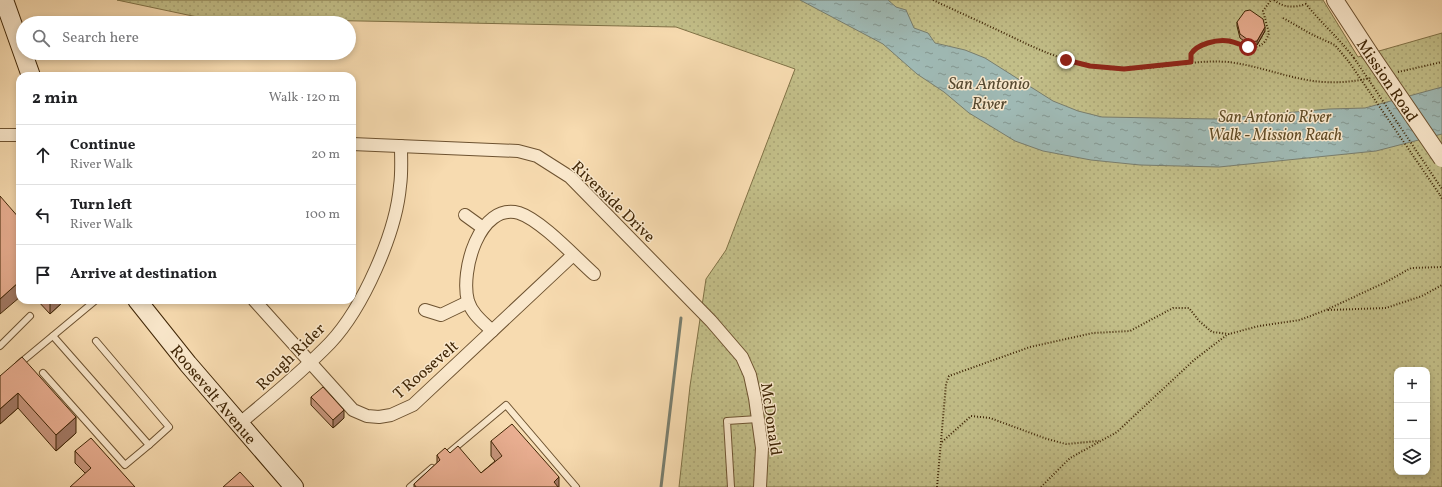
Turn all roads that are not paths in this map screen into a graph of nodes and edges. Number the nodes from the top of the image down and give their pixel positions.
1 (4, 0) edge
2 (1335, 0) edge
3 (16, 34) edge
4 (25, 60) edge
5 (30, 72) edge
6 (0, 135) edge
7 (16, 135) edge
8 (356, 144) edge
9 (401, 146) junction
10 (1442, 159) edge
11 (465, 215) dead end
12 (483, 228) junction
13 (573, 255) junction
14 (594, 274) dead end
15 (468, 302) junction
16 (91, 304) edge
17 (139, 304) edge
18 (258, 304) edge
19 (425, 310) dead end
20 (30, 316) dead end
21 (492, 331) junction
22 (53, 336) junction
23 (96, 341) dead end
24 (0, 346) edge
25 (742, 357) joint
26 (310, 362) junction
27 (15, 367) edge
28 (43, 373) dead end
29 (758, 419) junction
30 (239, 424) junction
31 (149, 445) junction
32 (294, 487) edge
33 (410, 487) edge
34 (576, 487) edge
35 (731, 487) edge
36 (760, 487) edge

1 - 3 main road
2 - 10 street, Mission Road, bridge
4 - 5 main road
6 - 7 street
8 - 9 street, Riverside Drive
9 - 25 street, Riverside Drive
9 - 26 street, Rough Rider
11 - 12 street
12 - 13 street
12 - 15 street
13 - 14 street
13 - 21 street, T Roosevelt
15 - 19 street
15 - 21 street
16 - 22 lane
17 - 30 main road, Roosevelt Avenue
18 - 26 street, T Roosevelt
20 - 24 lane
21 - 26 street, T Roosevelt
22 - 27 lane
22 - 31 lane
23 - 31 lane
25 - 29 street, McDonald
26 - 30 street, Rough Rider
28 - 31 lane
29 - 35 lane
29 - 36 street, McDonald
30 - 32 main road, Roosevelt Avenue
33 - 34 lane

